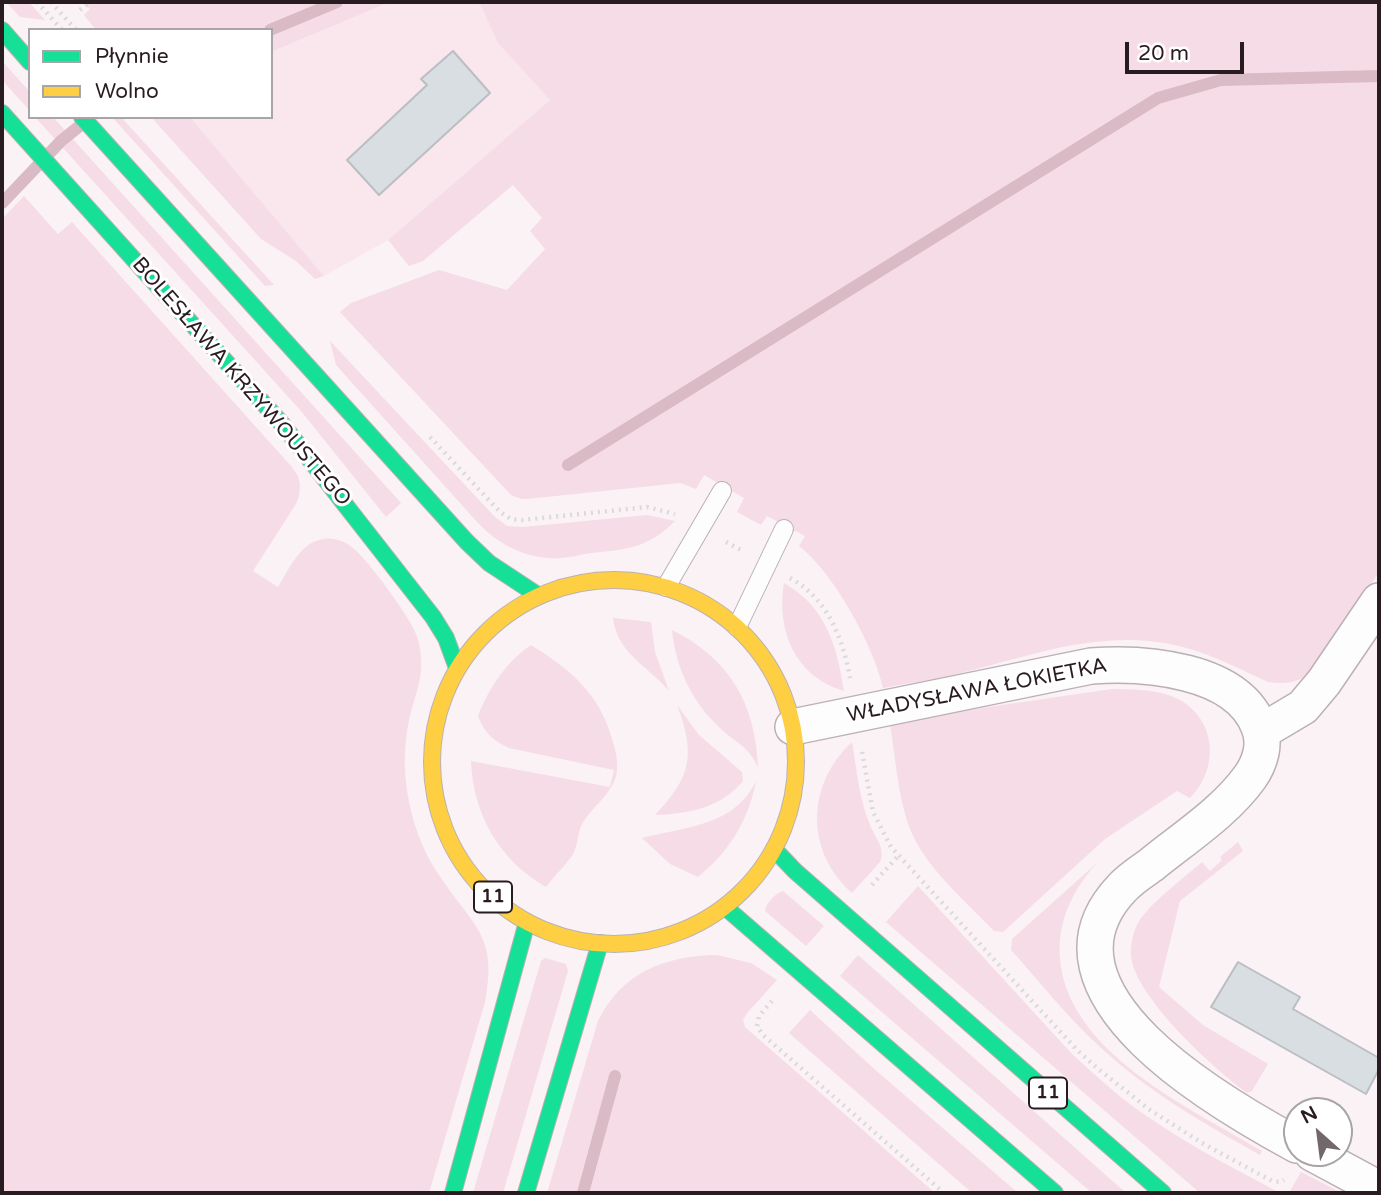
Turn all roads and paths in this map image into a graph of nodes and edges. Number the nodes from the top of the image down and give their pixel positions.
1 (37, 2) edge
2 (51, 2) edge
3 (90, 2) edge
4 (80, 10) dead end
5 (60, 28) edge
6 (74, 28) edge
7 (2, 30) edge
8 (28, 60) edge
9 (2, 113) edge
10 (84, 119) edge
11 (427, 434) dead end
12 (722, 491) dead end
13 (680, 516) dead end
14 (784, 529) dead end
15 (721, 539) dead end
16 (746, 553) dead end
17 (786, 576) dead end
18 (666, 587) junction
19 (539, 596) junction
20 (1379, 601) edge
21 (737, 627) junction
22 (457, 668) junction
23 (850, 679) dead end
24 (793, 727) junction
25 (1261, 732) junction
26 (862, 750) dead end
27 (774, 849) junction
28 (899, 855) junction
29 (867, 891) dead end
30 (724, 907) junction
31 (527, 922) junction
32 (600, 943) junction
33 (776, 997) dead end
34 (1283, 1137) edge
35 (1338, 1167) edge
36 (1286, 1178) dead end
37 (1379, 1189) edge
38 (453, 1193) edge
39 (526, 1193) edge
40 (944, 1193) edge
41 (1055, 1193) edge
42 (1163, 1193) edge

1 - 5 path
2 - 6 path
3 - 4 path
7 - 8 main road
9 - 22 main road, BOLESŁAWA KRZYWOUSTEGO
10 - 19 main road
11 - 13 path
12 - 18 lane
14 - 21 lane
15 - 16 path
17 - 23 path
18 - 19 main road, 11
18 - 21 main road, 11
19 - 22 main road, 11
20 - 25 street
21 - 24 main road, 11
22 - 31 main road, 11
24 - 25 street, WŁADYSŁAWA ŁOKIETKA
24 - 27 main road, 11
25 - 34 street
26 - 28 path
27 - 30 main road, 11
27 - 42 main road, 11
28 - 29 path
28 - 36 path
30 - 32 main road, 11
30 - 41 main road
31 - 32 main road, 11
31 - 38 main road, 11
32 - 39 main road
33 - 40 path
35 - 37 street

